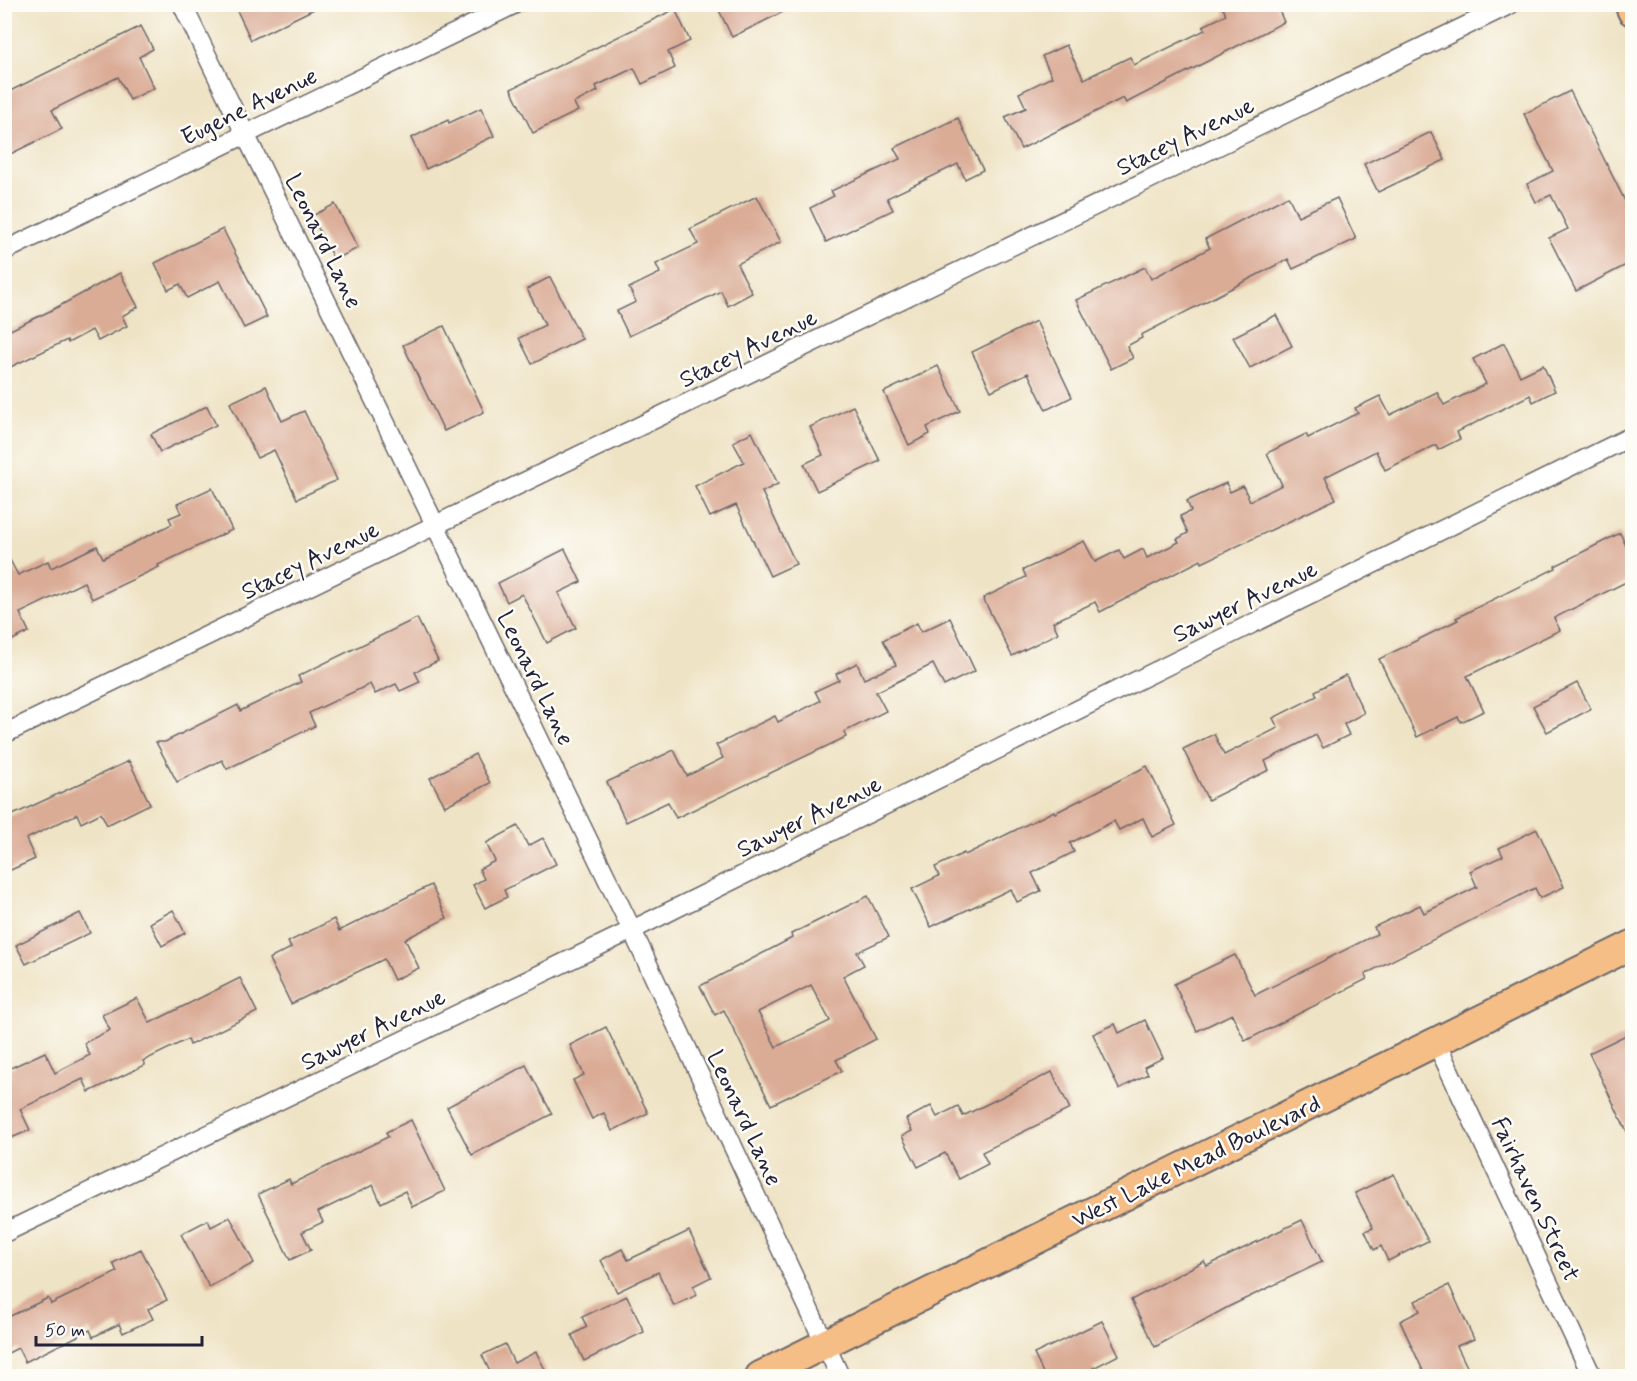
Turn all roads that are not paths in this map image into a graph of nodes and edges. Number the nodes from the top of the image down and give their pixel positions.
1 (182, 4) edge
2 (514, 4) edge
3 (1511, 4) edge
4 (1629, 4) edge
5 (1632, 11) edge
6 (246, 134) junction
7 (4, 250) edge
8 (1632, 436) edge
9 (436, 526) junction
10 (4, 734) edge
11 (632, 930) junction
12 (1632, 945) edge
13 (1436, 1042) junction
14 (4, 1233) edge
15 (824, 1345) junction
16 (760, 1377) edge
17 (840, 1377) edge
18 (1592, 1377) edge

1 - 6 street, Leonard Lane
2 - 6 street, Eugene Avenue
3 - 9 street, Stacey Avenue
4 - 5 main road
6 - 7 street, Eugene Avenue
6 - 9 street, Leonard Lane
8 - 11 street, Sawyer Avenue
9 - 10 street, Stacey Avenue
9 - 11 street, Leonard Lane
11 - 14 street, Sawyer Avenue
11 - 15 street, Leonard Lane
12 - 13 main road, West Lake Mead Boulevard
13 - 15 main road, West Lake Mead Boulevard
13 - 18 street, Fairhaven Street
15 - 16 main road, West Lake Mead Boulevard
15 - 17 street, Leonard Lane

